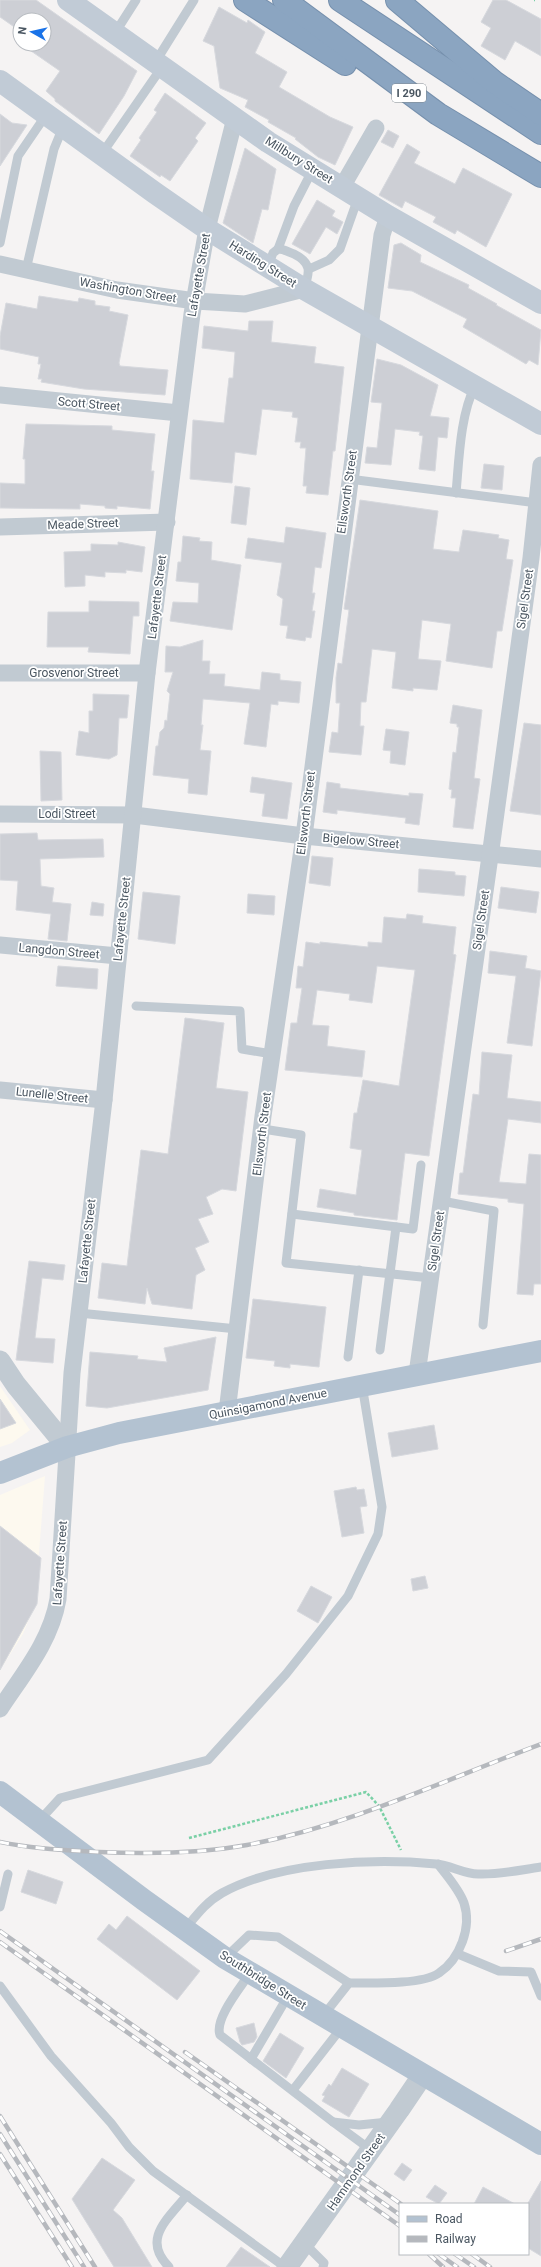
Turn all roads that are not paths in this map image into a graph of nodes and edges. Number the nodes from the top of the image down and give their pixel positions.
1 (136, 0) edge
2 (194, 0) edge
3 (245, 0) edge
4 (284, 0) edge
5 (340, 0) edge
6 (397, 0) edge
7 (74, 2) edge
8 (115, 33) junction
9 (159, 64) junction
10 (0, 81) edge
11 (438, 114) junction
12 (541, 114) edge
13 (235, 118) junction
14 (54, 121) junction
15 (376, 128) dead end
16 (541, 133) edge
17 (101, 155) junction
18 (313, 169) junction
19 (541, 176) edge
20 (350, 192) junction
21 (388, 216) junction
22 (208, 229) junction
23 (0, 243) edge
24 (273, 258) junction
25 (0, 264) edge
26 (26, 270) junction
27 (307, 279) junction
28 (195, 301) junction
29 (541, 303) edge
30 (370, 325) junction
31 (475, 386) junction
32 (0, 395) edge
33 (179, 413) junction
34 (541, 424) edge
35 (541, 465) edge
36 (349, 479) junction
37 (456, 493) junction
38 (537, 503) junction
39 (166, 522) junction
40 (0, 527) edge
41 (0, 673) edge
42 (147, 673) junction
43 (0, 814) edge
44 (134, 815) junction
45 (304, 836) junction
46 (491, 853) junction
47 (541, 858) edge
48 (0, 945) edge
49 (118, 956) junction
50 (136, 1006) dead end
51 (272, 1054) junction
52 (0, 1090) edge
53 (104, 1100) junction
54 (263, 1129) junction
55 (421, 1165) dead end
56 (442, 1201) junction
57 (292, 1214) junction
58 (396, 1227) junction
59 (359, 1270) junction
60 (390, 1273) junction
61 (431, 1278) junction
62 (79, 1313) junction
63 (483, 1325) dead end
64 (237, 1329) junction
65 (380, 1350) dead end
66 (541, 1351) edge
67 (348, 1357) dead end
68 (0, 1360) edge
69 (417, 1374) junction
70 (362, 1385) junction
71 (227, 1412) junction
72 (68, 1447) junction
73 (0, 1473) edge
74 (0, 1709) edge
75 (0, 1792) edge
76 (39, 1821) junction
77 (438, 1864) junction
78 (541, 1867) edge
79 (8, 1874) dead end
80 (0, 1908) edge
81 (185, 1929) junction
82 (458, 1954) junction
83 (225, 1958) junction
84 (250, 1973) junction
85 (348, 1983) junction
86 (0, 1986) edge
87 (288, 1996) junction
88 (541, 1996) edge
89 (323, 2016) junction
90 (342, 2027) junction
91 (252, 2059) junction
92 (422, 2076) junction
93 (293, 2090) junction
94 (333, 2122) junction
95 (391, 2122) junction
96 (541, 2144) edge
97 (371, 2150) junction
98 (187, 2195) junction
99 (304, 2243) junction
100 (169, 2267) edge
101 (286, 2267) edge
102 (323, 2267) edge

1 - 8 lane
2 - 9 lane
3 - 11 highway
4 - 11 highway, I 290
5 - 16 highway
6 - 12 highway
7 - 8 main road, Millbury Street
8 - 9 main road, Millbury Street
9 - 13 main road, Millbury Street
9 - 17 lane
10 - 14 main road, Harding Street
11 - 19 highway, I 290
13 - 18 main road, Millbury Street
13 - 22 street, Lafayette Street
14 - 17 main road, Harding Street
14 - 23 lane
14 - 26 lane
15 - 20 street
17 - 22 main road, Harding Street
18 - 20 main road, Millbury Street
18 - 24 lane
20 - 21 main road, Millbury Street
20 - 27 lane
21 - 29 main road, Millbury Street
21 - 30 street, Ellsworth Street
22 - 24 main road, Harding Street
22 - 28 street, Lafayette Street
24 - 27 main road, Harding Street
25 - 26 street, Washington Street
26 - 28 street, Washington Street
27 - 28 street, Washington Street
27 - 30 main road, Harding Street
28 - 33 street, Lafayette Street
30 - 31 main road, Harding Street
30 - 36 street, Ellsworth Street
31 - 34 main road, Harding Street
31 - 37 lane
32 - 33 street, Scott Street
33 - 39 street, Lafayette Street
35 - 38 street, Sigel Street
36 - 37 lane
36 - 45 street, Ellsworth Street
37 - 38 lane
38 - 46 street, Sigel Street
39 - 40 street, Meade Street
39 - 42 street, Lafayette Street
41 - 42 street, Grosvenor Street
42 - 44 street, Lafayette Street
43 - 44 street, Lodi Street
44 - 45 street, Bigelow Street
44 - 49 street, Lafayette Street
45 - 46 street, Bigelow Street
45 - 51 street, Ellsworth Street
46 - 47 street, Bigelow Street
46 - 56 street, Sigel Street
48 - 49 street, Langdon Street
49 - 53 street, Lafayette Street
50 - 51 lane
51 - 54 street, Ellsworth Street
52 - 53 street, Lunelle Street
53 - 62 street, Lafayette Street
54 - 57 lane
54 - 64 street, Ellsworth Street
55 - 58 lane
56 - 61 street, Sigel Street
56 - 63 lane
57 - 58 lane
57 - 59 lane
58 - 60 lane
59 - 60 lane
59 - 67 lane
60 - 61 lane
60 - 65 lane
61 - 69 street, Sigel Street
62 - 64 lane
62 - 72 street, Lafayette Street
64 - 71 street, Ellsworth Street
66 - 69 main road, Quinsigamond Avenue
68 - 72 street
69 - 70 main road, Quinsigamond Avenue
70 - 71 main road, Quinsigamond Avenue
70 - 76 lane
71 - 72 main road, Quinsigamond Avenue
72 - 73 main road, Quinsigamond Avenue
72 - 74 street, Lafayette Street
75 - 76 main road, Southbridge Street
76 - 81 main road, Southbridge Street
77 - 78 lane
77 - 81 lane
77 - 82 lane
79 - 80 lane
81 - 83 main road, Southbridge Street
82 - 85 lane
82 - 88 lane
83 - 84 main road, Southbridge Street
83 - 85 lane
84 - 87 main road, Southbridge Street
84 - 91 lane
85 - 89 lane
86 - 98 lane
87 - 89 main road, Southbridge Street
87 - 91 lane
89 - 90 main road, Southbridge Street
90 - 92 main road, Southbridge Street
90 - 93 lane
91 - 93 lane
92 - 95 street, Hammond Street
92 - 96 main road, Southbridge Street
93 - 94 lane
94 - 95 lane
94 - 97 lane
95 - 97 street, Hammond Street
97 - 99 street, Hammond Street
98 - 100 lane
98 - 101 lane
99 - 101 street, Hammond Street
99 - 102 lane

